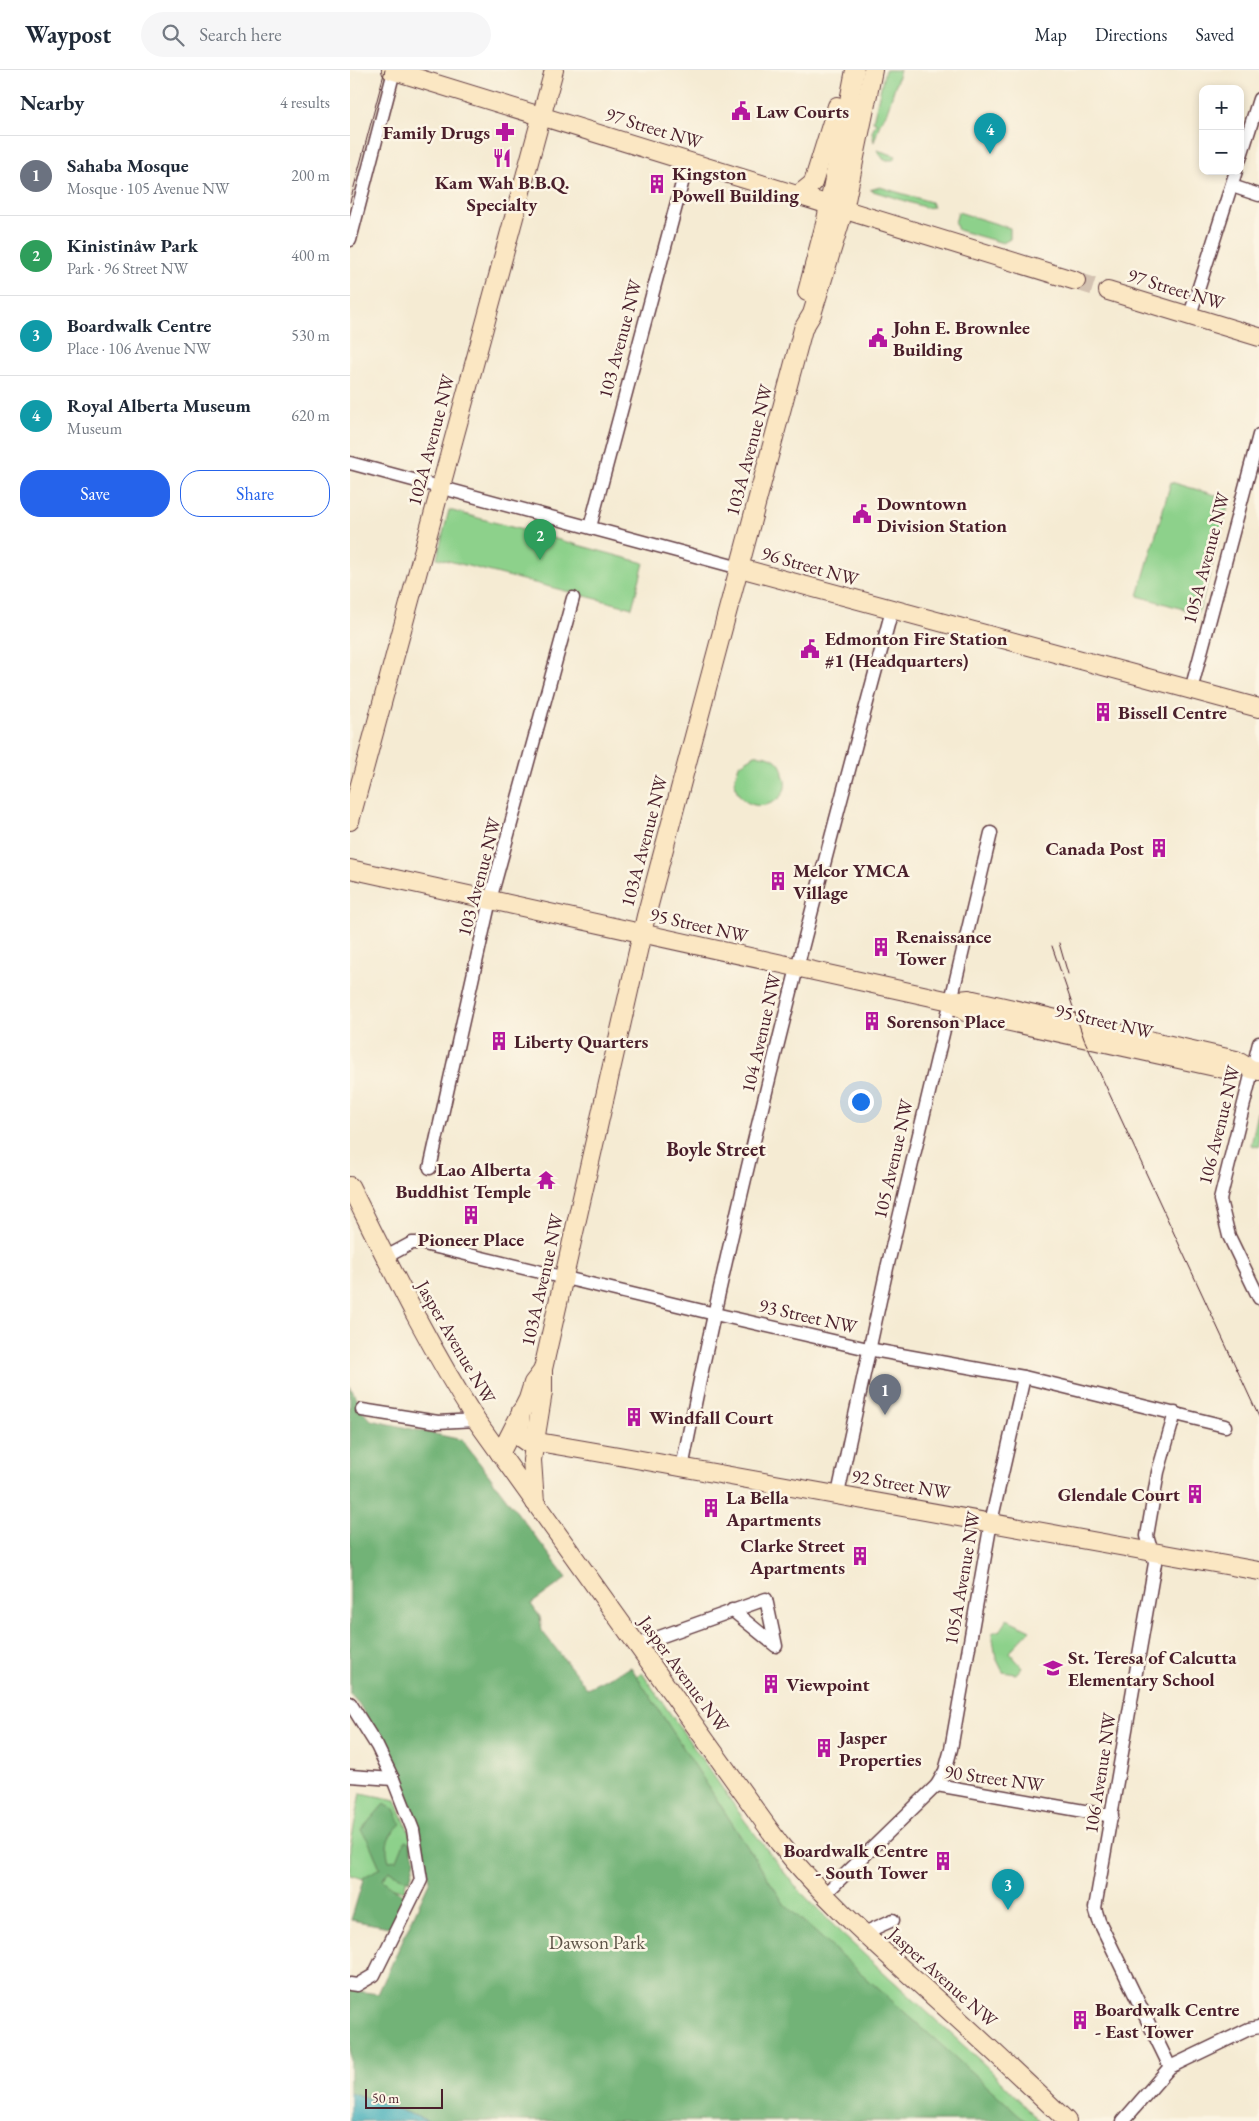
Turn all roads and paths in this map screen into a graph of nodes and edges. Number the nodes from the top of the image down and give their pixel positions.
1 (392, 70) edge
2 (554, 70) edge
3 (855, 70) edge
4 (872, 70) edge
5 (849, 93) junction
6 (1259, 99) edge
7 (541, 116) junction
8 (1244, 146) edge
9 (688, 161) junction
10 (1235, 175) edge
11 (1232, 186) junction
12 (1259, 195) edge
13 (798, 196) junction
14 (836, 207) junction
15 (350, 240) edge
16 (1076, 281) tunnel mouth
17 (1108, 291) tunnel mouth
18 (1190, 315) junction
19 (1259, 337) edge
20 (1259, 435) edge
21 (350, 463) edge
22 (441, 488) junction
23 (590, 527) junction
24 (740, 568) junction
25 (573, 598) dead end
26 (892, 610) junction
27 (1191, 690) junction
28 (1259, 708) edge
29 (350, 821) edge
30 (991, 833) dead end
31 (350, 868) edge
32 (490, 900) junction
33 (642, 934) junction
34 (796, 968) junction
35 (950, 1001) junction
36 (1259, 1043) edge
37 (1255, 1070) edge
38 (430, 1168) dead end
39 (350, 1186) edge
40 (386, 1258) junction
41 (564, 1277) junction
42 (1259, 1298) edge
43 (715, 1314) junction
44 (868, 1349) junction
45 (543, 1369) junction
46 (1024, 1377) junction
47 (362, 1410) dead end
48 (522, 1411) junction
49 (1175, 1413) junction
50 (476, 1420) junction
51 (1226, 1426) dead end
52 (535, 1444) junction
53 (500, 1454) junction
54 (682, 1468) junction
55 (838, 1494) junction
56 (535, 1503) junction
57 (991, 1522) junction
58 (1152, 1552) junction
59 (1259, 1571) edge
60 (732, 1610) dead end
61 (637, 1645) junction
62 (350, 1703) edge
63 (350, 1776) edge
64 (393, 1778) junction
65 (937, 1785) junction
66 (1112, 1816) junction
67 (824, 1895) junction
68 (893, 1920) dead end
69 (864, 1933) junction
70 (350, 1984) edge
71 (1259, 2027) edge
72 (1170, 2067) junction
73 (1067, 2121) edge
74 (1123, 2121) edge

1 - 7 main road, 97 Street NW
1 - 15 street
2 - 7 main road, 102A Avenue NW
3 - 5 main road, 103A Avenue NW
4 - 14 main road, 103A Avenue NW
5 - 13 main road
5 - 14 main road, 103A Avenue NW
6 - 8 street
7 - 9 main road, 97 Street NW
7 - 22 main road, 102A Avenue NW
9 - 13 main road, 97 Street NW
9 - 23 street, 103 Avenue NW
10 - 11 street
11 - 12 street
11 - 18 street
13 - 14 main road, 97 Street NW
14 - 16 main road, 97 Street NW
14 - 24 main road, 103A Avenue NW
17 - 18 main road, 97 Street NW
18 - 19 main road, 97 Street NW
20 - 27 street, 105A Avenue NW
21 - 22 street, 96 Street NW
22 - 23 street, 96 Street NW
22 - 29 main road, 102A Avenue NW
23 - 24 street, 96 Street NW
24 - 26 main road, 96 Street NW
24 - 33 main road, 103A Avenue NW
25 - 32 street, 103 Avenue NW
26 - 27 main road, 96 Street NW
26 - 34 street, 104 Avenue NW
27 - 28 main road, 96 Street NW
30 - 35 street, 105 Avenue NW
31 - 32 main road, 95 Street NW
32 - 33 main road, 95 Street NW
32 - 38 street, 103 Avenue NW
33 - 34 main road, 95 Street NW
33 - 41 main road, 103A Avenue NW
34 - 35 main road, 95 Street NW
34 - 43 street, 104 Avenue NW
35 - 37 main road, 95 Street NW
35 - 44 street, 105 Avenue NW
36 - 37 street, 106 Avenue NW
37 - 42 street, 106 Avenue NW
39 - 40 main road, Jasper Avenue NW
40 - 41 street, 93 Street NW
40 - 50 main road, Jasper Avenue NW
41 - 43 street, 93 Street NW
41 - 45 main road, 103A Avenue NW
43 - 44 street, 93 Street NW
43 - 54 street, 104 Avenue NW
44 - 46 street, 93 Street NW
44 - 55 street, 105 Avenue NW
45 - 48 main road, 103A Avenue NW
45 - 52 main road, 103A Avenue NW
46 - 49 street, 93 Street NW
46 - 57 street, 105A Avenue NW
47 - 50 street
48 - 52 main road
48 - 53 main road, 103A Avenue NW
49 - 51 street, 93 Street NW
49 - 58 street, 106 Avenue NW
50 - 53 main road, Jasper Avenue NW
52 - 54 main road, 92 Street NW
52 - 56 main road, 103A Avenue NW
53 - 56 main road, Jasper Avenue NW
54 - 55 main road, 92 Street NW
55 - 57 main road, 92 Street NW
56 - 61 main road, Jasper Avenue NW
57 - 58 main road, 92 Street NW
57 - 65 street, 105A Avenue NW
58 - 59 main road, 92 Street NW
58 - 66 street, 106 Avenue NW
60 - 61 street
61 - 67 main road, Jasper Avenue NW
62 - 64 street
63 - 64 street
64 - 70 street
65 - 66 street, 90 Street NW
65 - 67 street, 90 Street NW
66 - 72 street, 106 Avenue NW
67 - 69 main road, Jasper Avenue NW
68 - 69 street
69 - 73 main road, Jasper Avenue NW
71 - 72 street
72 - 74 street

